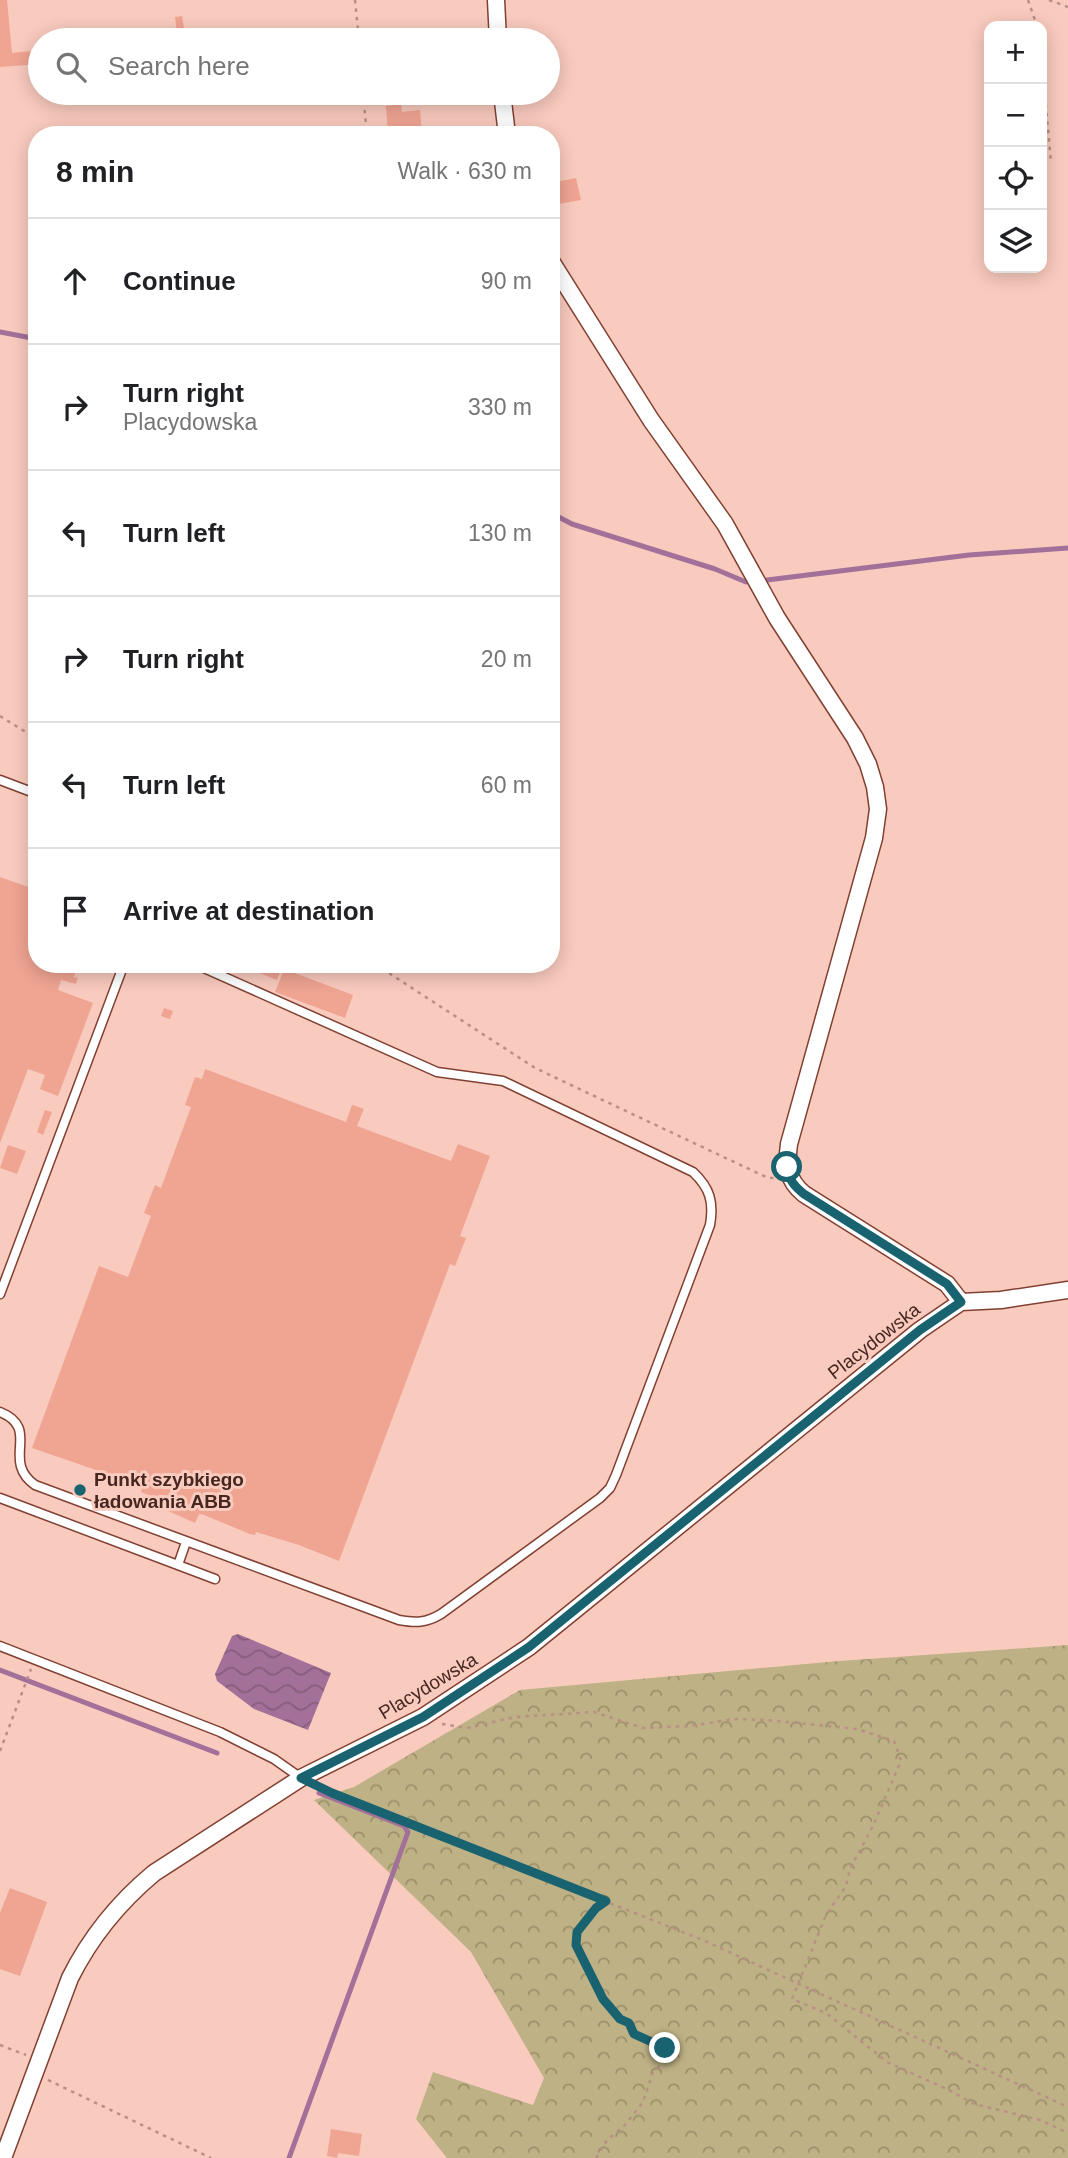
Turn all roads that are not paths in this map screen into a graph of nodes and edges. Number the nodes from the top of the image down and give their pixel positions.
1 (496, 0) edge
2 (497, 28) edge
3 (503, 105) edge
4 (506, 126) edge
5 (560, 275) edge
6 (0, 780) edge
7 (28, 791) edge
8 (121, 973) edge
9 (215, 973) edge
10 (1068, 1290) edge
11 (0, 1294) edge
12 (961, 1302) junction
13 (0, 1412) edge
14 (0, 1498) edge
15 (187, 1542) junction
16 (178, 1565) junction
17 (215, 1579) dead end
18 (0, 1646) edge
19 (301, 1778) junction
20 (3, 2158) edge

1 - 2 street
3 - 4 street
5 - 12 street
6 - 7 lane
8 - 11 lane
9 - 15 lane
10 - 12 street
12 - 19 street, Placydowska
13 - 15 lane
14 - 16 lane
15 - 16 lane
16 - 17 lane
18 - 19 lane
19 - 20 street, Placydowska

